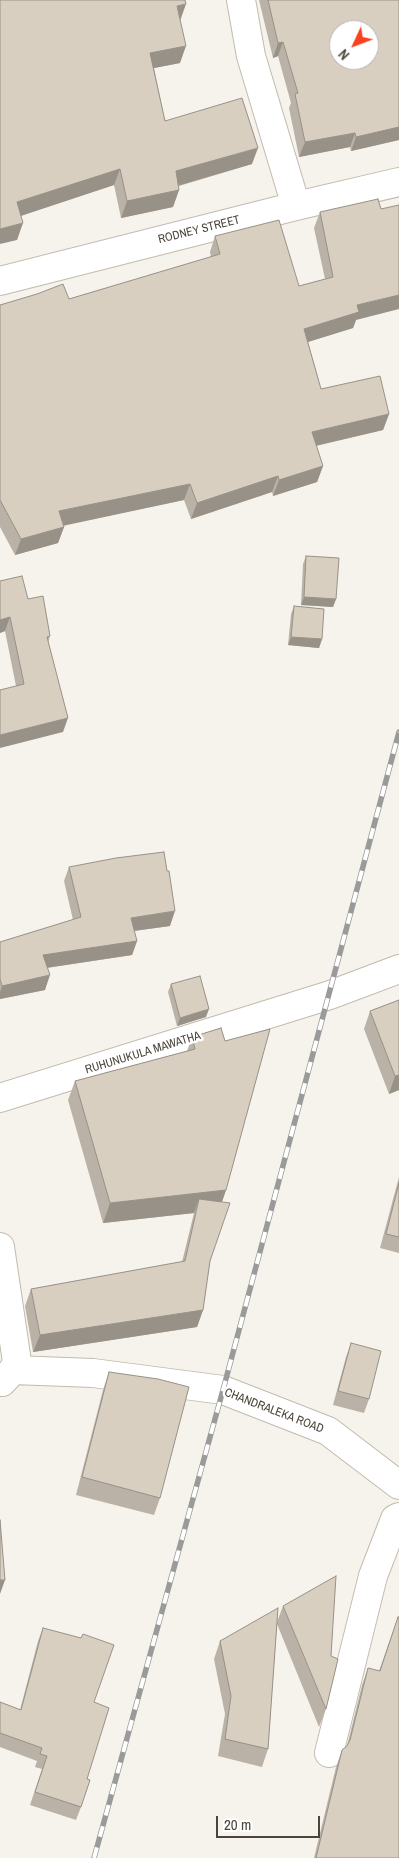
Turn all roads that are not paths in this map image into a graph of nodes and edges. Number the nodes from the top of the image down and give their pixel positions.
1 (240, 0) edge
2 (399, 182) edge
3 (296, 206) junction
4 (0, 281) edge
5 (399, 969) edge
6 (0, 1098) edge
7 (0, 1247) edge
8 (6, 1377) edge
9 (399, 1486) edge
10 (399, 1517) edge
11 (329, 1753) dead end

1 - 3 street
2 - 3 street, RODNEY STREET
3 - 4 street, RODNEY STREET
5 - 6 street, RUHUNUKULA MAWATHA
7 - 8 street
8 - 9 street, CHANDRALEKA ROAD
10 - 11 street

